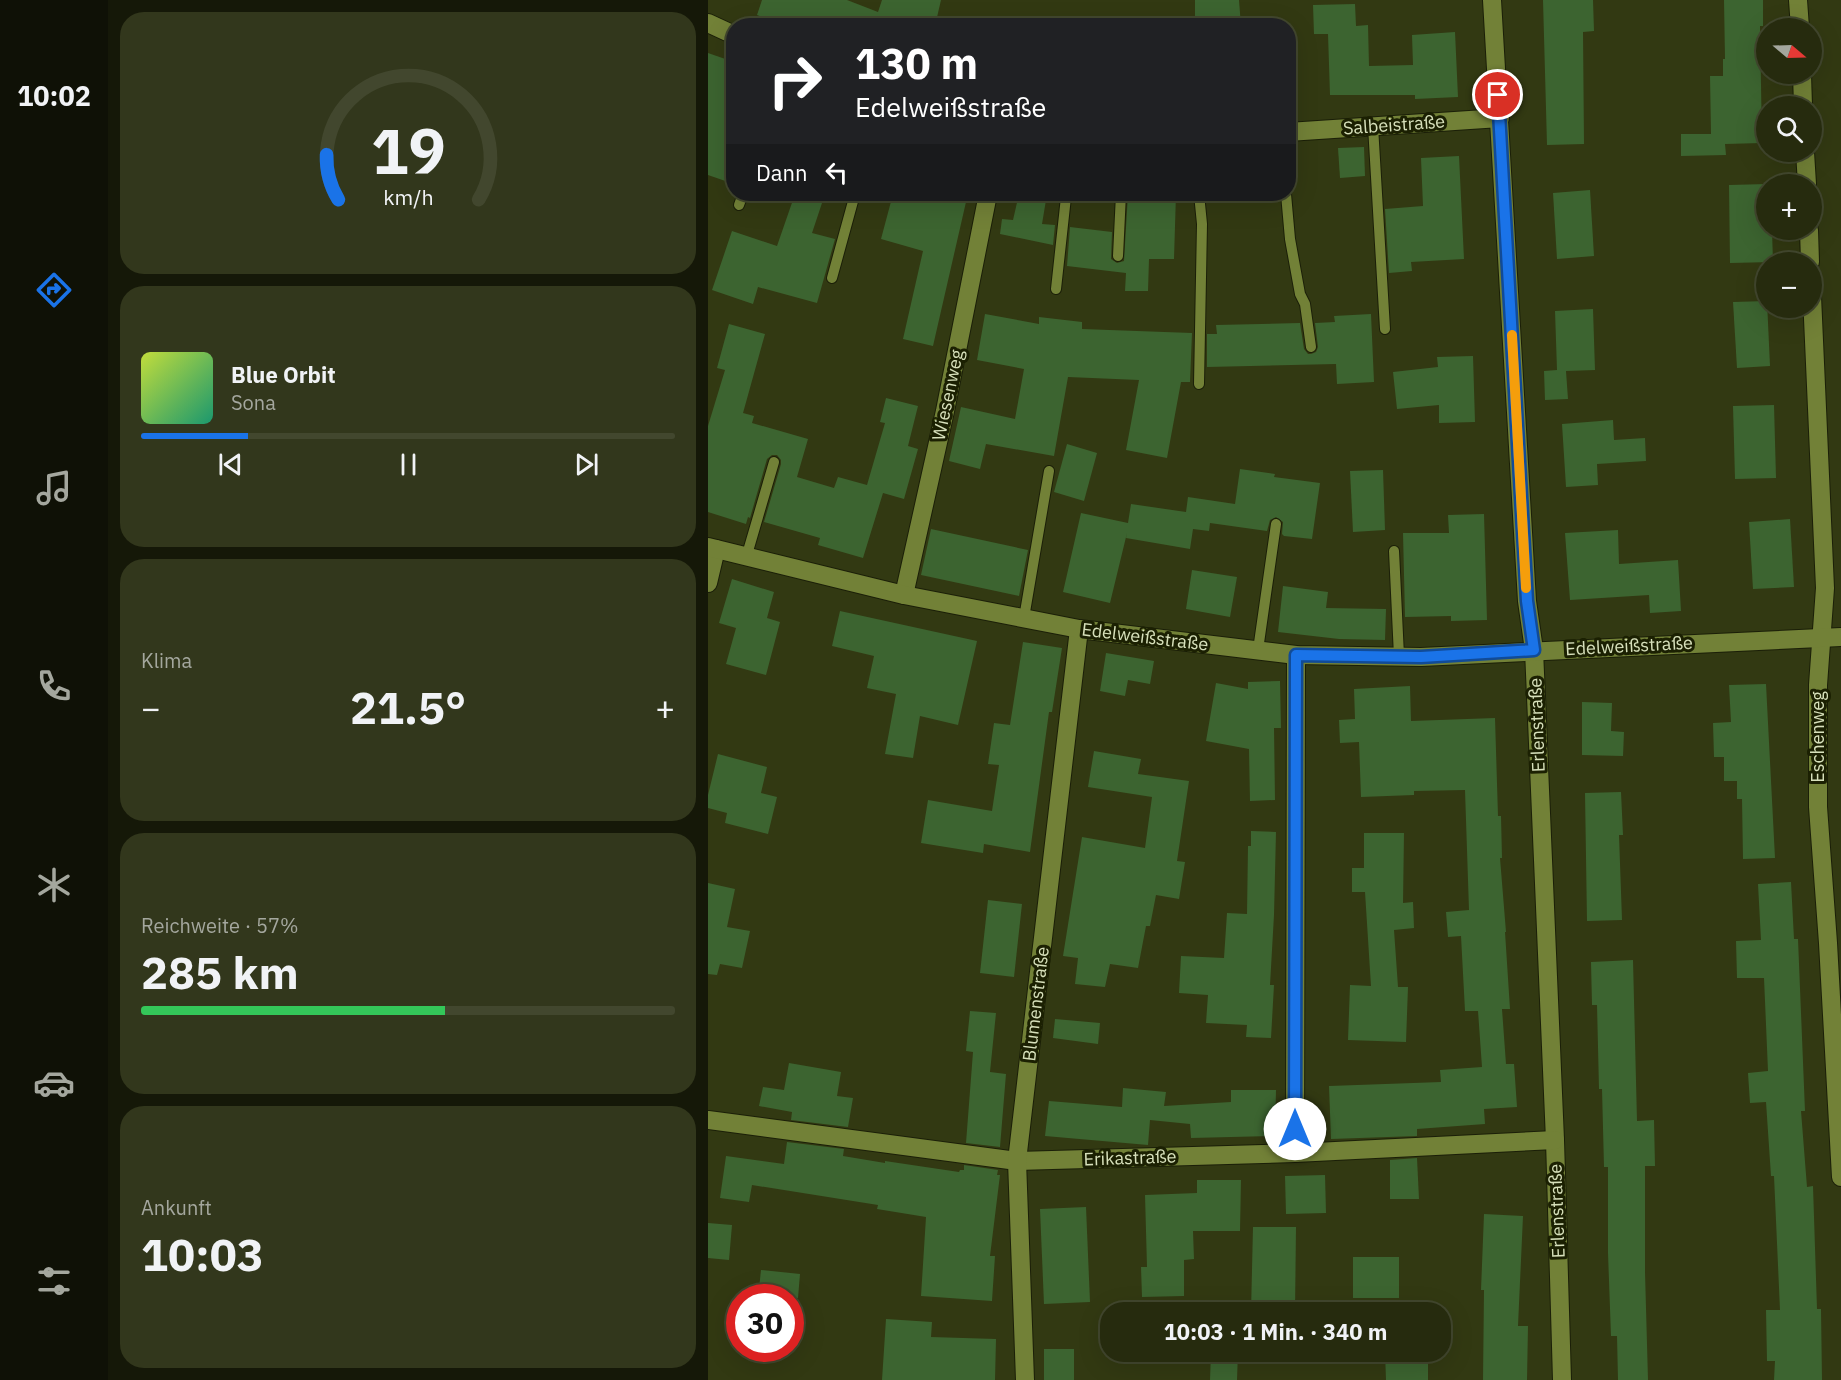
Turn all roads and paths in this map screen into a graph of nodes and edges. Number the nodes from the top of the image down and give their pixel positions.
1 (1492, 0) edge
2 (1798, 0) edge
3 (1799, 18) edge
4 (708, 23) edge
5 (726, 31) edge
6 (1500, 118) junction
7 (1373, 126) junction
8 (1296, 131) edge
9 (740, 201) edge
10 (853, 201) edge
11 (987, 201) edge
12 (1066, 201) edge
13 (1121, 201) edge
14 (1200, 201) edge
15 (1287, 201) edge
16 (739, 205) dead end
17 (1118, 256) dead end
18 (832, 279) dead end
19 (1056, 289) dead end
20 (1813, 318) edge
21 (1385, 329) dead end
22 (1311, 347) dead end
23 (1199, 384) dead end
24 (774, 462) dead end
25 (1049, 471) dead end
26 (1276, 524) dead end
27 (712, 548) edge
28 (1394, 551) dead end
29 (746, 558) junction
30 (708, 583) edge
31 (904, 595) junction
32 (1024, 618) junction
33 (1079, 629) junction
34 (1821, 637) junction
35 (1841, 637) edge
36 (1258, 650) junction
37 (1534, 650) junction
38 (1296, 655) junction
39 (1399, 656) junction
40 (708, 1120) edge
41 (1555, 1140) junction
42 (1295, 1153) junction
43 (1017, 1161) junction
44 (1841, 1177) edge
45 (1024, 1380) edge
46 (1562, 1380) edge

1 - 6 street, Erlenstraße
2 - 3 street
4 - 5 street
6 - 7 street, Salbeistraße
6 - 37 street, Erlenstraße
7 - 8 street, Salbeistraße
7 - 21 lane
9 - 16 lane
10 - 18 lane
11 - 31 street, Wiesenweg
12 - 19 lane
13 - 17 lane
14 - 23 lane
15 - 22 lane
20 - 34 street, Eschenweg
24 - 29 lane
25 - 32 lane
26 - 36 lane
27 - 29 street, Edelweißstraße
27 - 30 street
28 - 39 lane
29 - 31 street, Edelweißstraße
31 - 32 street, Edelweißstraße
32 - 33 street, Edelweißstraße
33 - 36 street, Edelweißstraße
33 - 43 street, Blumenstraße
34 - 35 street, Edelweißstraße
34 - 37 street, Edelweißstraße
34 - 44 street, Eschenweg
36 - 38 street, Edelweißstraße
37 - 39 street, Edelweißstraße
37 - 41 street, Erlenstraße
38 - 39 street, Edelweißstraße
38 - 42 street
40 - 43 street, Erikastraße
41 - 42 street, Erikastraße
41 - 46 street, Erlenstraße
42 - 43 street, Erikastraße
43 - 45 street, Blumenstraße

